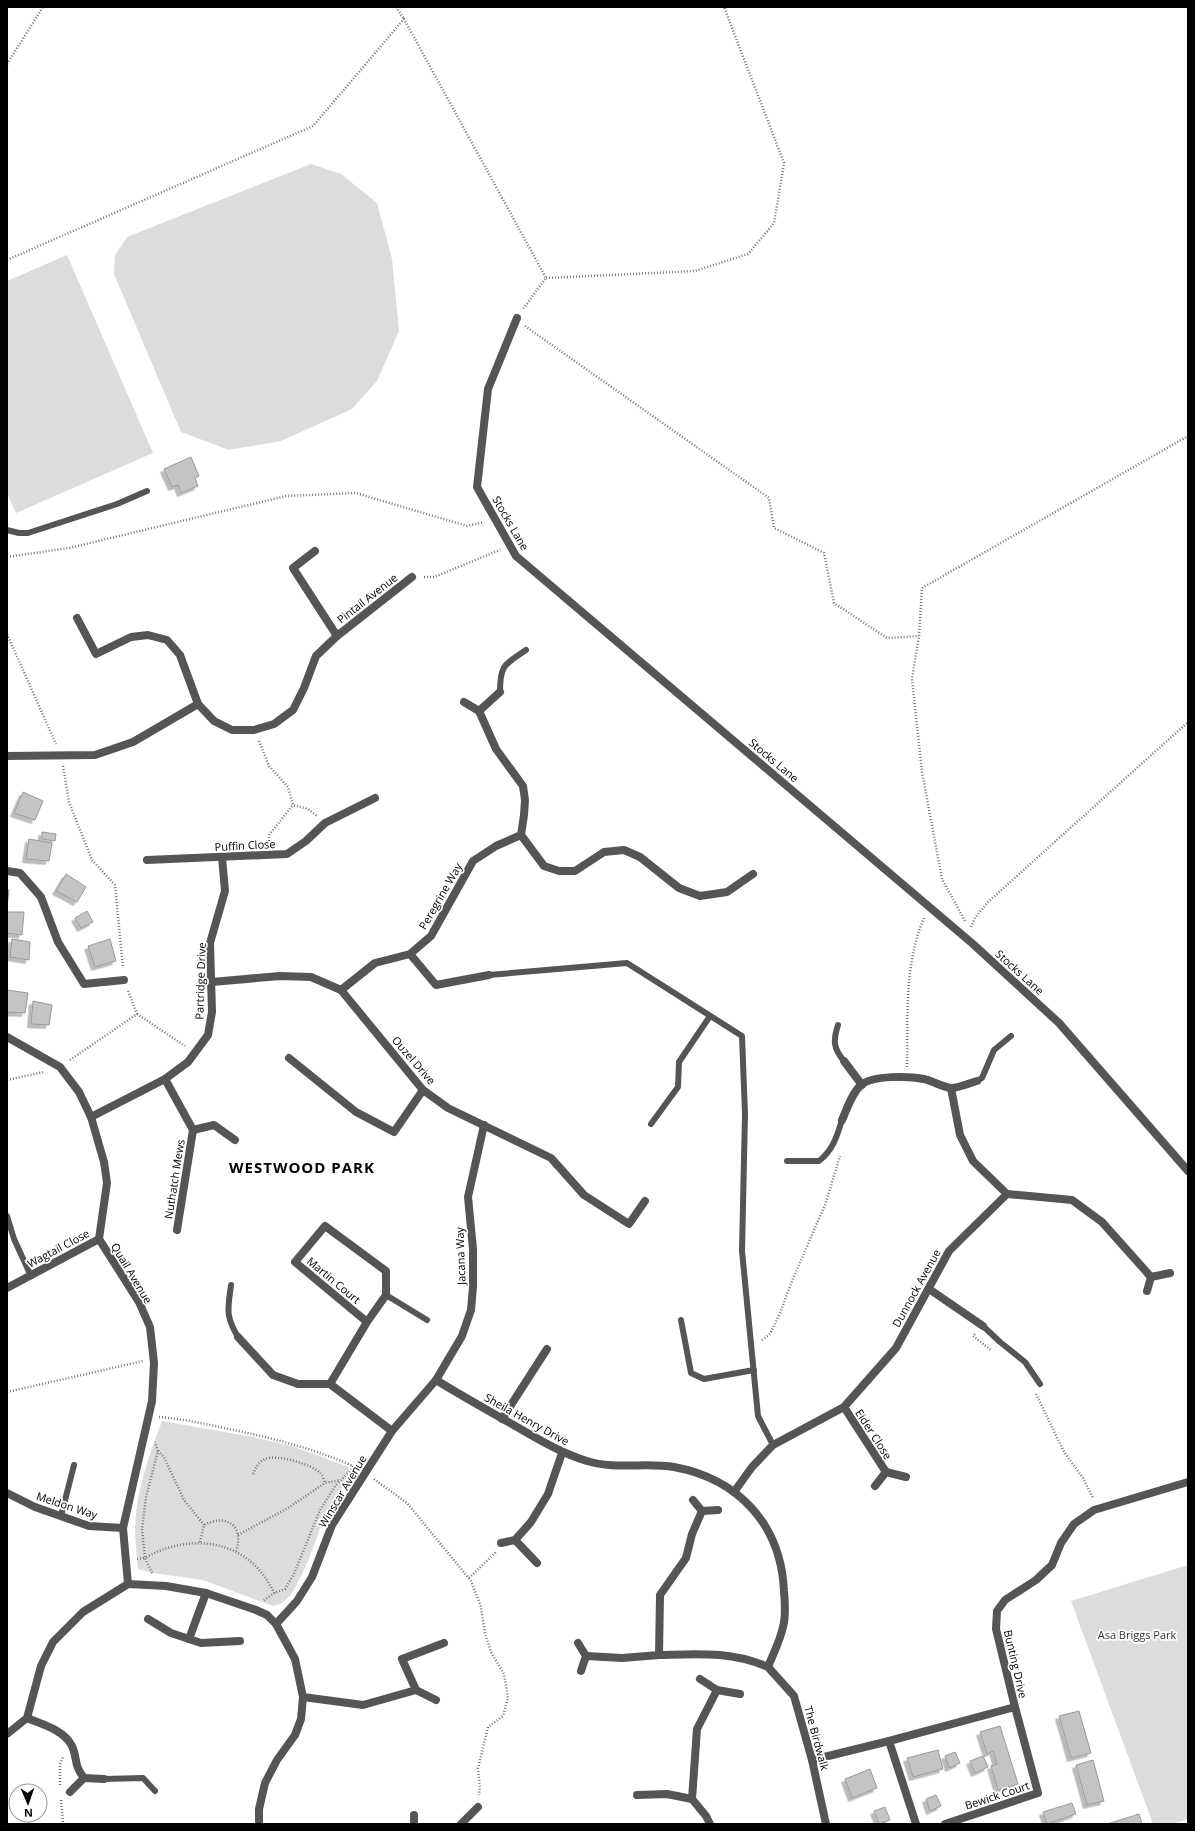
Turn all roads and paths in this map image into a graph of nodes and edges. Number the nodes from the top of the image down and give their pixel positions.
1 (43, 7) edge
2 (396, 7) edge
3 (724, 7) edge
4 (404, 19) junction
5 (7, 64) edge
6 (7, 260) edge
7 (546, 278) junction
8 (517, 318) junction
9 (1188, 436) edge
10 (147, 491) dead end
11 (496, 520) junction
12 (7, 530) edge
13 (510, 546) junction
14 (315, 551) dead end
15 (7, 557) edge
16 (412, 577) joint
17 (77, 618) dead end
18 (7, 634) edge
19 (337, 636) junction
20 (919, 636) junction
21 (526, 650) dead end
22 (500, 692) joint
23 (464, 702) dead end
24 (198, 704) junction
25 (479, 711) junction
26 (1188, 722) edge
27 (254, 730) junction
28 (7, 756) edge
29 (61, 756) junction
30 (375, 798) dead end
31 (293, 805) junction
32 (325, 823) junction
33 (521, 834) junction
34 (269, 854) junction
35 (222, 857) junction
36 (147, 860) dead end
37 (7, 871) edge
38 (753, 874) dead end
39 (926, 904) junction
40 (410, 954) junction
41 (488, 975) joint
42 (124, 980) junction
43 (212, 982) junction
44 (341, 990) junction
45 (137, 1014) junction
46 (710, 1016) junction
47 (838, 1025) dead end
48 (1011, 1036) dead end
49 (7, 1037) edge
50 (195, 1053) junction
51 (288, 1058) dead end
52 (844, 1061) joint
53 (60, 1068) junction
54 (907, 1078) junction
55 (165, 1079) junction
56 (7, 1080) edge
57 (977, 1082) joint
58 (862, 1085) junction
59 (951, 1088) junction
60 (422, 1090) junction
61 (91, 1116) junction
62 (842, 1120) joint
63 (651, 1124) dead end
64 (484, 1125) junction
65 (193, 1130) junction
66 (836, 1138) junction
67 (235, 1140) dead end
68 (787, 1161) dead end
69 (1188, 1171) edge
70 (1007, 1194) junction
71 (645, 1201) dead end
72 (7, 1216) edge
73 (177, 1230) dead end
74 (99, 1239) junction
75 (1170, 1273) dead end
76 (31, 1276) junction
77 (1151, 1277) junction
78 (231, 1285) dead end
79 (7, 1288) edge
80 (928, 1289) junction
81 (1147, 1291) dead end
82 (386, 1295) junction
83 (428, 1320) dead end
84 (681, 1320) dead end
85 (366, 1322) junction
86 (983, 1326) junction
87 (238, 1337) joint
88 (752, 1347) junction
89 (547, 1349) dead end
90 (998, 1356) dead end
91 (154, 1359) junction
92 (754, 1370) junction
93 (436, 1380) junction
94 (330, 1384) junction
95 (1040, 1384) dead end
96 (1033, 1389) dead end
97 (7, 1392) edge
98 (844, 1407) junction
99 (156, 1417) dead end
100 (502, 1419) junction
101 (392, 1431) junction
102 (152, 1436) dead end
103 (773, 1445) junction
104 (158, 1451) junction
105 (562, 1453) junction
106 (74, 1465) dead end
107 (366, 1472) junction
108 (886, 1472) junction
109 (253, 1474) dead end
110 (906, 1477) dead end
111 (342, 1479) junction
112 (1188, 1482) edge
113 (326, 1483) junction
114 (875, 1486) dead end
115 (734, 1492) junction
116 (7, 1493) edge
117 (694, 1500) dead end
118 (1099, 1508) junction
119 (718, 1510) dead end
120 (702, 1511) junction
121 (61, 1516) junction
122 (204, 1525) junction
123 (123, 1528) junction
124 (238, 1535) junction
125 (515, 1540) junction
126 (200, 1542) junction
127 (501, 1543) joint
128 (236, 1551) junction
129 (145, 1558) junction
130 (537, 1563) dead end
131 (469, 1578) junction
132 (128, 1584) junction
133 (159, 1586) junction
134 (206, 1593) junction
135 (274, 1593) junction
136 (256, 1610) junction
137 (148, 1618) dead end
138 (276, 1624) junction
139 (189, 1639) junction
140 (240, 1641) dead end
141 (444, 1643) dead end
142 (578, 1643) dead end
143 (659, 1655) junction
144 (586, 1656) junction
145 (768, 1667) junction
146 (581, 1671) dead end
147 (700, 1679) dead end
148 (416, 1690) junction
149 (717, 1690) junction
150 (740, 1694) dead end
151 (303, 1697) junction
152 (436, 1700) dead end
153 (1015, 1707) junction
154 (27, 1718) junction
155 (7, 1734) edge
156 (889, 1741) junction
157 (812, 1760) junction
158 (84, 1778) junction
159 (104, 1779) joint
160 (155, 1791) dead end
161 (70, 1792) dead end
162 (637, 1795) dead end
163 (692, 1799) junction
164 (478, 1807) joint
165 (260, 1824) edge
166 (461, 1824) edge
167 (710, 1824) edge
168 (826, 1824) edge
169 (916, 1824) edge
170 (945, 1824) edge

1 - 5 path
2 - 4 path
3 - 7 path
4 - 6 path
4 - 7 path
7 - 8 path
8 - 11 street, Stocks Lane
8 - 20 path
9 - 20 path
10 - 12 lane
11 - 13 street, Stocks Lane
11 - 15 path
13 - 16 path
13 - 39 street, Stocks Lane
14 - 19 street, Pintail Avenue
16 - 19 street, Pintail Avenue
17 - 24 street
18 - 29 path
19 - 27 street, Pintail Avenue
20 - 26 path
21 - 22 lane
22 - 25 street
23 - 25 street
24 - 27 street, Pintail Avenue
24 - 29 street
25 - 33 street
27 - 31 path
28 - 29 street
29 - 42 path
30 - 32 street, Puffin Close
31 - 32 path
31 - 34 path
32 - 34 street, Puffin Close
33 - 38 street
33 - 40 street, Peregrine Way
34 - 35 street, Puffin Close
35 - 36 street, Puffin Close
35 - 43 street, Partridge Drive
37 - 42 street
39 - 54 path
39 - 69 street, Stocks Lane
40 - 41 street
40 - 44 street, Peregrine Way
41 - 46 lane
42 - 45 path
43 - 44 street, Ouzel Drive
43 - 50 street, Partridge Drive
44 - 60 street, Ouzel Drive
45 - 50 path
45 - 53 path
46 - 63 lane
46 - 88 lane
47 - 52 lane
48 - 57 lane
49 - 53 street
50 - 55 street, Partridge Drive
51 - 60 street
52 - 58 street
53 - 56 path
53 - 61 street, Quail Avenue
54 - 58 street
54 - 59 street
55 - 61 street, Partridge Drive
55 - 65 street, Nuthatch Mews
57 - 59 street
58 - 62 street
59 - 70 street
60 - 64 street, Ouzel Drive
61 - 74 street, Quail Avenue
62 - 66 lane
64 - 71 street, Ouzel Drive
64 - 93 street, Jacana Way
65 - 67 street, Nuthatch Mews
65 - 73 street, Nuthatch Mews
66 - 68 lane
66 - 88 path
70 - 77 street
70 - 80 street, Dunnock Avenue
72 - 76 lane
74 - 76 street, Wagtail Close
74 - 91 street, Quail Avenue
75 - 77 street
76 - 79 street, Wagtail Close
77 - 81 street
78 - 87 lane
80 - 86 street
80 - 98 street, Dunnock Avenue
82 - 83 lane
82 - 85 street
82 - 85 street, Martin Court
84 - 92 lane
85 - 94 street
86 - 90 path
86 - 95 lane
87 - 94 street
88 - 92 lane
89 - 100 street
91 - 97 path
91 - 123 street, Quail Avenue
92 - 103 lane
93 - 100 street, Sheila Henry Drive
93 - 101 street, Jacana Way
94 - 101 street
96 - 118 path
98 - 103 street, Dunnock Avenue
98 - 108 street, Eider Close
99 - 111 path
100 - 105 street, Sheila Henry Drive
101 - 107 street, Winscar Avenue
102 - 104 path
103 - 115 street, Dunnock Avenue
104 - 122 path
104 - 129 path
105 - 115 street, Sheila Henry Drive
105 - 125 street
106 - 121 lane
107 - 131 path
107 - 138 street, Winscar Avenue
108 - 110 street
108 - 114 street
109 - 113 path
111 - 113 path
111 - 135 path
112 - 118 street, Bunting Drive
113 - 124 path
115 - 145 street, Sheila Henry Drive
116 - 121 street, Meldon Way
117 - 120 street
118 - 153 street, Bunting Drive
119 - 120 street
120 - 143 street
121 - 123 street, Meldon Way
122 - 124 path
122 - 126 path
123 - 132 street, Quail Avenue
124 - 128 path
125 - 127 street
125 - 130 street
126 - 128 path
126 - 129 path
127 - 131 path
128 - 135 path
129 - 133 path
131 - 164 path
132 - 133 street
132 - 154 street
133 - 134 street
134 - 136 street
134 - 139 street
135 - 136 path
136 - 138 street
137 - 139 street
138 - 151 street
139 - 140 street
141 - 148 street
142 - 144 street
143 - 144 street
143 - 145 street
144 - 146 street
145 - 157 street, The Birdwalk
147 - 149 street
148 - 151 street
148 - 152 street
149 - 150 street
149 - 163 street
151 - 165 street
153 - 156 street, Bunting Drive
153 - 170 street, Bewick Court
154 - 155 street
154 - 158 street
156 - 157 street, Bunting Drive
156 - 169 street
157 - 168 street, The Birdwalk
158 - 159 street
158 - 161 street
159 - 160 lane
162 - 163 street
163 - 167 street
164 - 166 street

